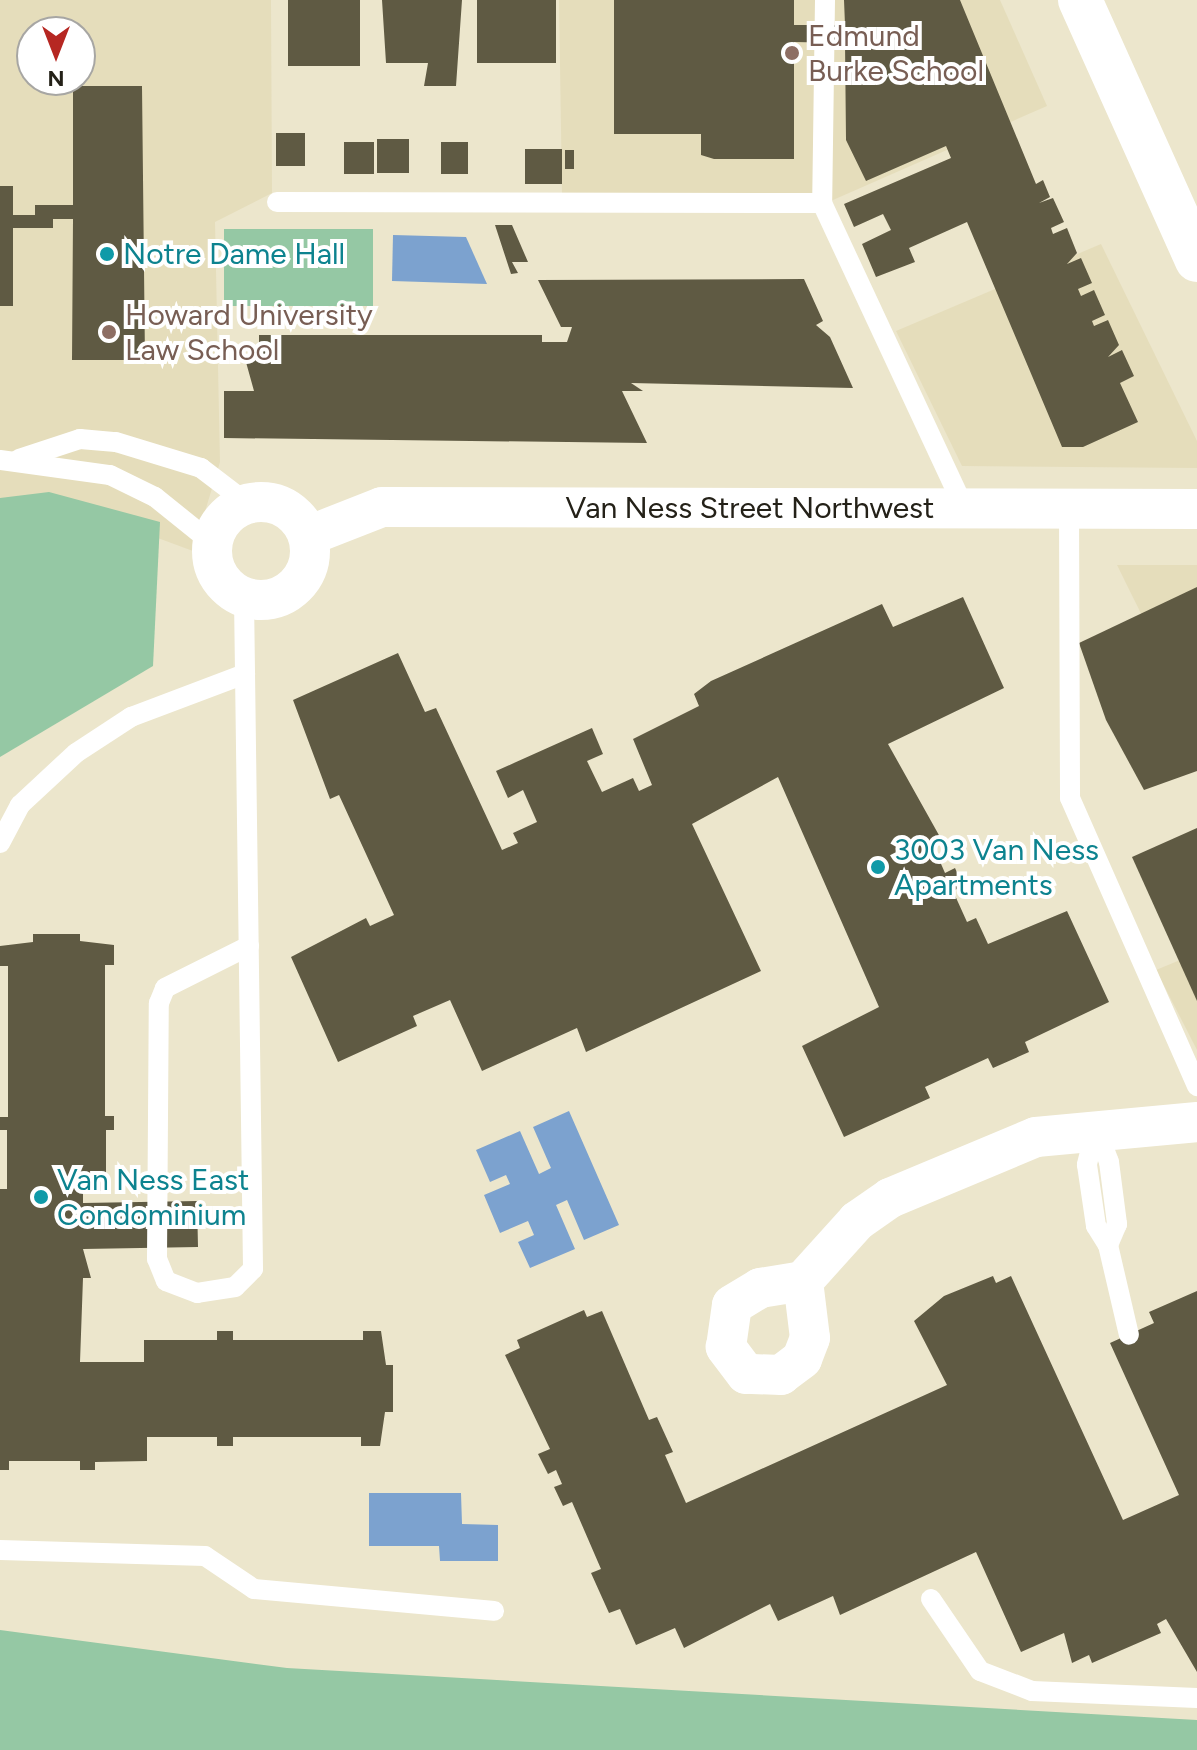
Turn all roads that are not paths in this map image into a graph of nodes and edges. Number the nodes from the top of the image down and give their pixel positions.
1 (825, 0) edge
2 (1080, 0) edge
3 (277, 202) dead end
4 (822, 203) junction
5 (1197, 260) edge
6 (10, 459) edge
7 (247, 503) junction
8 (964, 508) junction
9 (1069, 508) junction
10 (1197, 509) edge
11 (308, 536) junction
12 (212, 543) junction
13 (244, 598) junction
14 (245, 674) junction
15 (0, 843) edge
16 (249, 946) junction
17 (1197, 1086) edge
18 (1197, 1122) edge
19 (1096, 1128) junction
20 (803, 1281) dead end
21 (1129, 1335) dead end
22 (0, 1550) edge
23 (931, 1599) dead end
24 (494, 1611) dead end
25 (1197, 1698) edge

1 - 4 lane
2 - 5 main road
3 - 4 lane
4 - 8 lane
6 - 7 lane
6 - 12 lane
7 - 11 street
7 - 12 street
8 - 9 street, Van Ness Street Northwest
8 - 11 street, Van Ness Street Northwest
9 - 10 street, Van Ness Street Northwest
9 - 17 lane
11 - 13 street
12 - 13 street
13 - 14 lane
14 - 15 lane
14 - 16 lane
16 - 16 lane
18 - 19 street
19 - 20 street
19 - 21 lane
22 - 24 lane
23 - 25 lane

